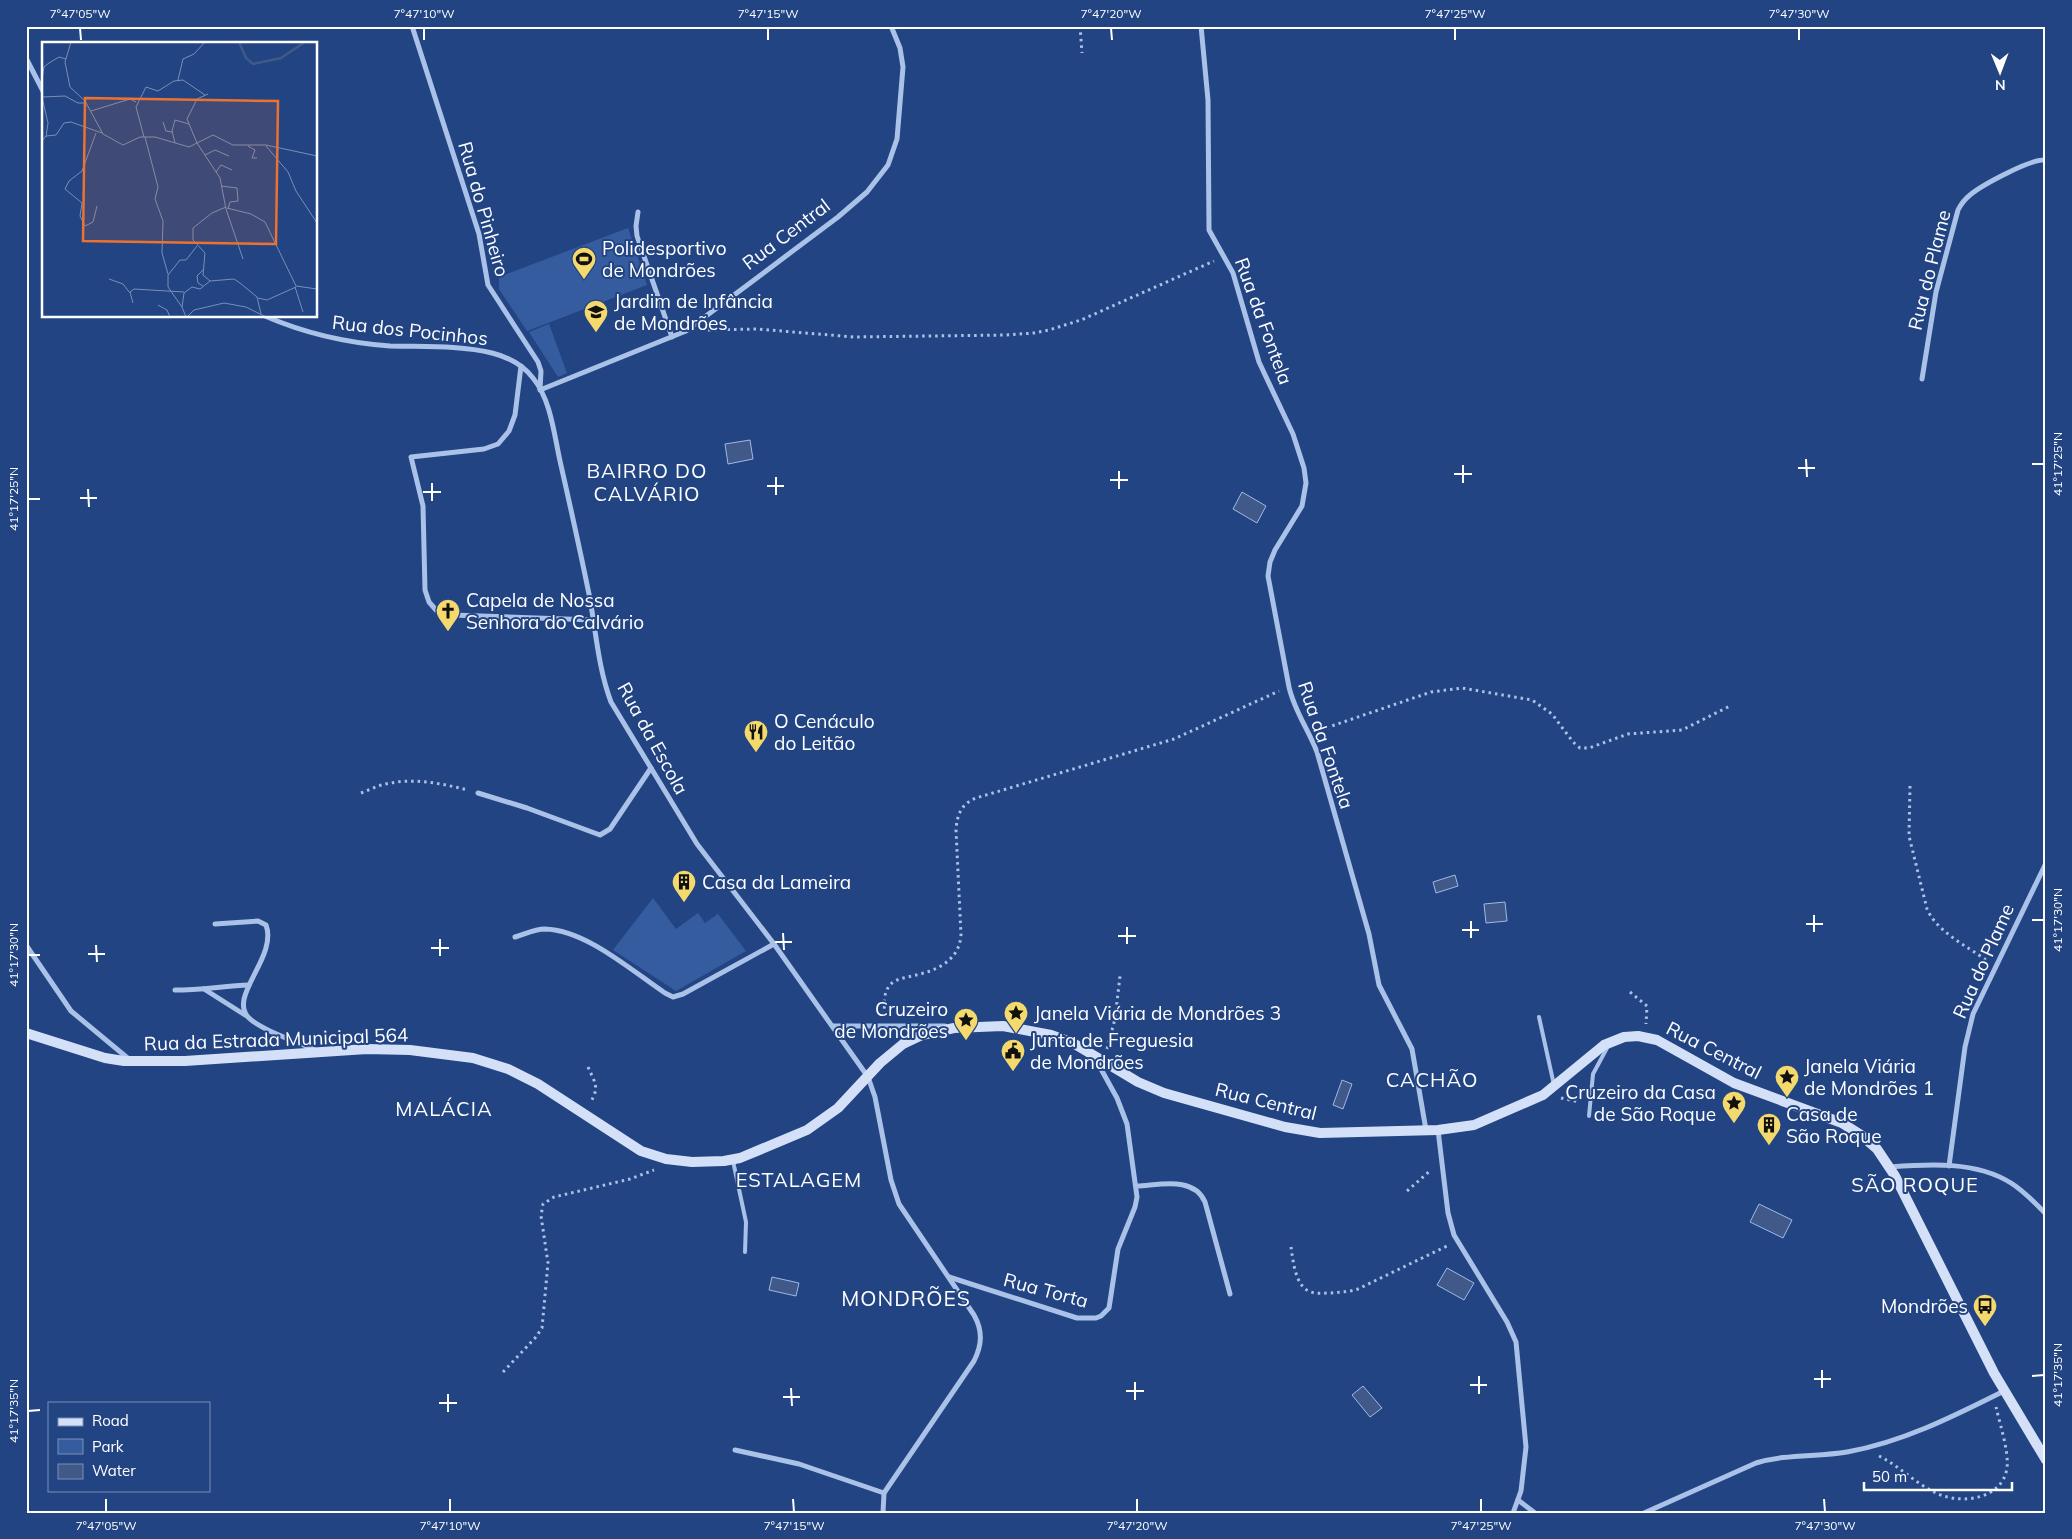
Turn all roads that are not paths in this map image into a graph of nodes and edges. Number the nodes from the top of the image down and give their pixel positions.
1 (412, 26) edge
2 (891, 26) edge
3 (1201, 26) edge
4 (26, 58) edge
5 (28, 64) edge
6 (42, 89) edge
7 (2046, 160) edge
8 (638, 212) dead end
9 (270, 318) edge
10 (672, 337) junction
11 (521, 366) junction
12 (1922, 379) dead end
13 (540, 390) junction
14 (594, 620) junction
15 (651, 768) junction
16 (478, 793) road end
17 (2046, 863) edge
18 (215, 924) dead end
19 (515, 937) dead end
20 (26, 944) edge
21 (774, 944) junction
22 (249, 985) junction
23 (204, 989) junction
24 (175, 990) dead end
25 (248, 1017) junction
26 (1539, 1017) dead end
27 (833, 1026) junction
28 (975, 1026) junction
29 (26, 1033) edge
30 (1611, 1042) junction
31 (319, 1052) junction
32 (1093, 1055) junction
33 (132, 1062) junction
34 (868, 1077) junction
35 (1554, 1087) junction
36 (1589, 1116) dead end
37 (1426, 1130) junction
38 (1438, 1130) junction
39 (732, 1160) junction
40 (1948, 1166) junction
41 (1890, 1167) junction
42 (1137, 1186) junction
43 (2046, 1214) edge
44 (745, 1252) dead end
45 (948, 1277) junction
46 (1230, 1294) dead end
47 (2004, 1391) junction
48 (735, 1450) dead end
49 (2046, 1460) edge
50 (884, 1493) junction
51 (1518, 1500) junction
52 (883, 1513) edge
53 (1513, 1513) edge
54 (1535, 1513) edge
55 (1644, 1513) edge

1 - 13 street, Rua do Pinheiro
2 - 10 street, Rua Central
3 - 37 street, Rua da Fontela
4 - 5 street
5 - 6 street
7 - 12 street, Rua do Plame
8 - 10 street
9 - 11 street, Rua dos Pocinhos
10 - 13 street, Rua Central
11 - 13 street, Rua dos Pocinhos
11 - 14 street
13 - 14 street, Rua da Escola
14 - 15 street, Rua da Escola
15 - 16 street
15 - 21 street, Rua da Escola
17 - 40 street, Rua do Plame
18 - 22 street
19 - 21 street
20 - 33 street
21 - 27 street, Rua da Escola
22 - 23 street
22 - 25 street
23 - 24 street
23 - 25 street
25 - 31 street
26 - 35 lane
27 - 28 street
27 - 34 street, Rua da Escola
28 - 32 main road, Rua Central
28 - 34 main road, Rua Central
29 - 33 main road, Rua da Estrada Municipal 564
30 - 35 main road, Rua Central
30 - 36 lane
30 - 41 main road, Rua Central
31 - 33 main road, Rua da Estrada Municipal 564
31 - 39 main road, Rua da Estrada Municipal 564
32 - 37 main road, Rua Central
32 - 42 street, Rua Torta
34 - 39 main road, Rua da Estrada Municipal 564
34 - 45 street, Rua da Escola
35 - 38 main road, Rua Central
37 - 38 main road, Rua Central
38 - 51 street
39 - 44 lane
40 - 41 street
40 - 43 street
41 - 47 main road, Rua Central
42 - 45 street, Rua Torta
42 - 46 street
45 - 50 street, Rua da Escola
47 - 49 main road, Rua Central
47 - 55 street
48 - 50 street
50 - 52 street
51 - 53 street
51 - 54 street

